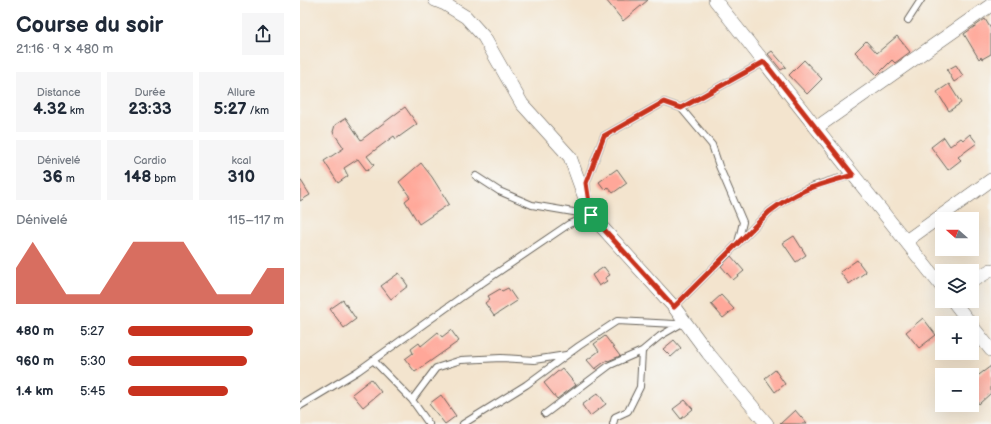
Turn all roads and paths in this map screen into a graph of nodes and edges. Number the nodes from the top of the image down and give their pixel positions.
1 (435, 0) edge
2 (715, 0) edge
3 (921, 0) edge
4 (990, 6) edge
5 (908, 20) dead end
6 (764, 62) junction
7 (681, 108) junction
8 (816, 128) junction
9 (853, 175) junction
10 (476, 176) dead end
11 (991, 180) edge
12 (591, 215) junction
13 (906, 241) junction
14 (737, 244) junction
15 (991, 270) edge
16 (979, 277) edge
17 (935, 278) edge
18 (674, 307) junction
19 (958, 308) edge
20 (965, 316) edge
21 (686, 322) junction
22 (979, 333) edge
23 (989, 344) edge
24 (642, 351) junction
25 (567, 354) junction
26 (373, 360) junction
27 (412, 400) junction
28 (300, 406) edge
29 (545, 414) dead end
30 (429, 424) edge
31 (463, 424) edge
32 (613, 424) edge
33 (767, 424) edge

1 - 12 street
2 - 6 street
3 - 5 lane
4 - 8 street
6 - 7 lane
6 - 8 street
7 - 12 lane
7 - 14 lane
8 - 9 street
9 - 13 street
9 - 14 lane
10 - 12 lane
11 - 13 street
12 - 18 street
12 - 26 lane
13 - 17 street
14 - 18 lane
15 - 16 street
18 - 21 street
19 - 20 street
21 - 24 lane
21 - 25 lane
21 - 33 street
22 - 23 street
24 - 29 lane
24 - 32 lane
25 - 27 lane
25 - 31 lane
26 - 27 lane
26 - 28 lane
27 - 30 lane

